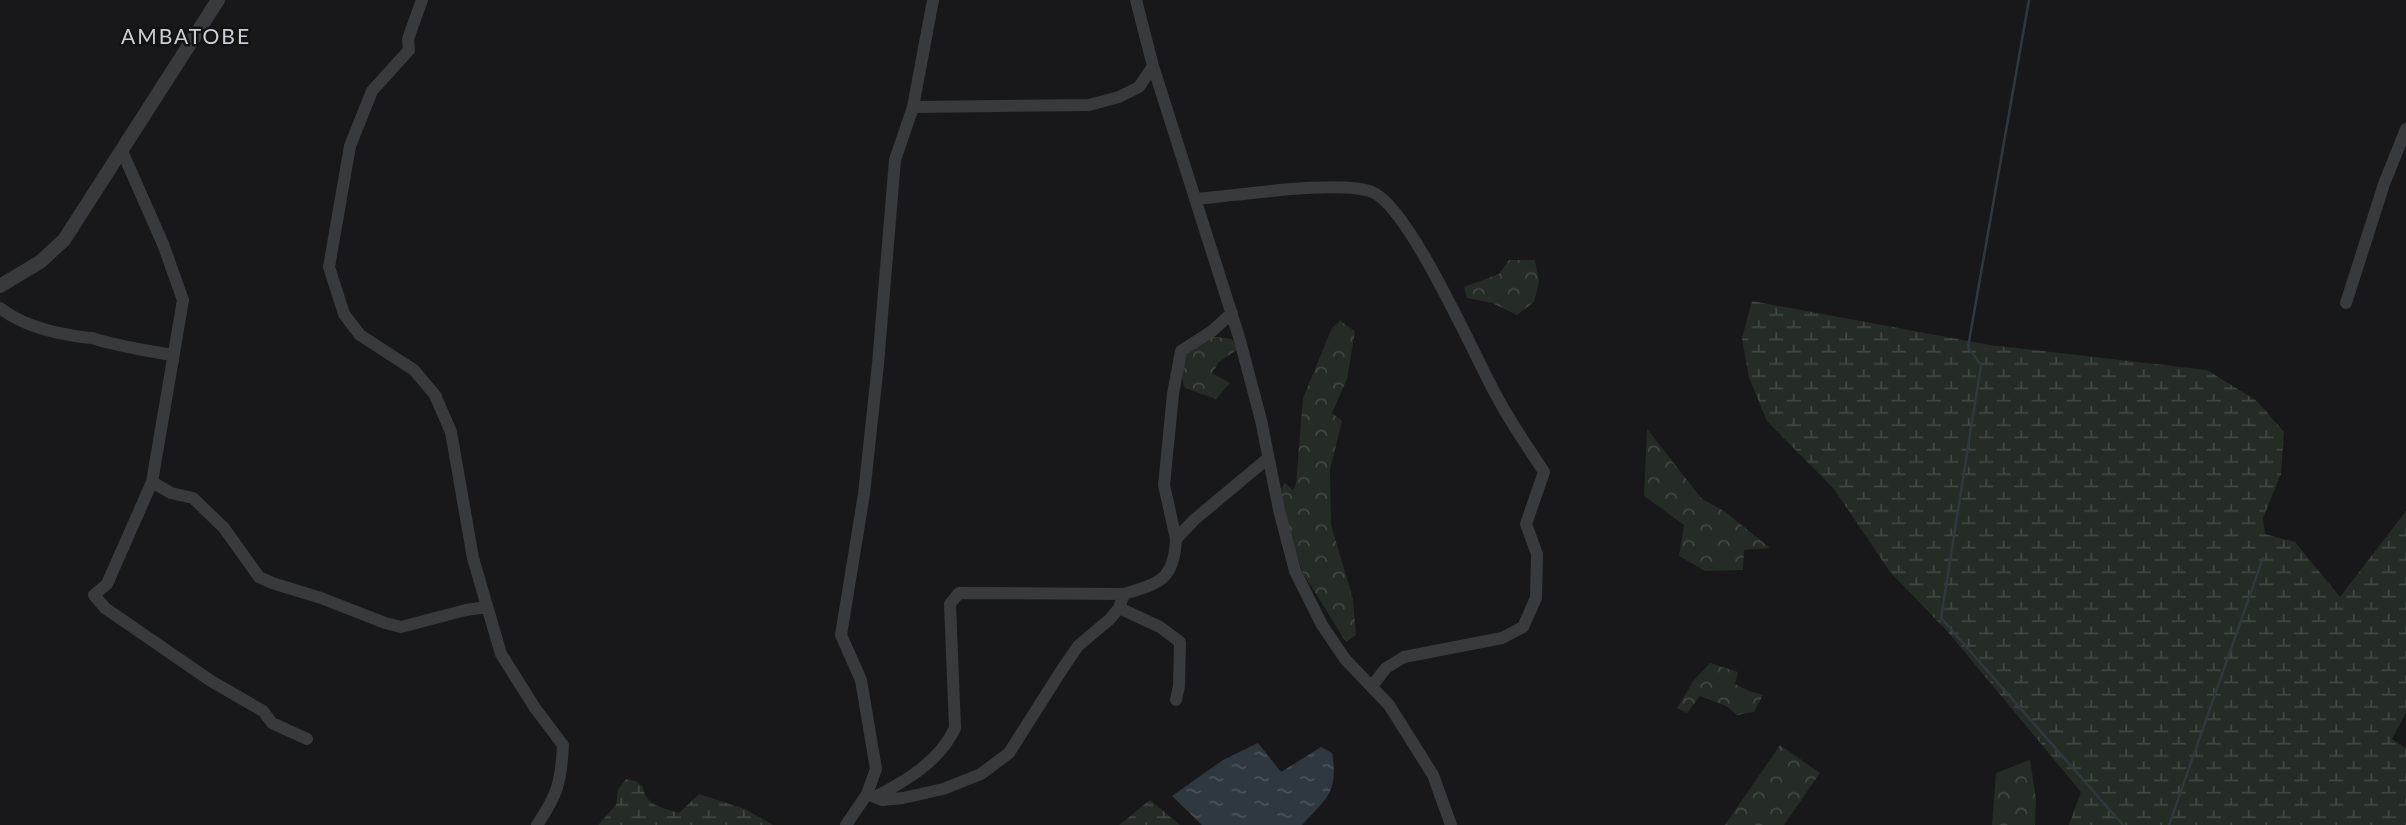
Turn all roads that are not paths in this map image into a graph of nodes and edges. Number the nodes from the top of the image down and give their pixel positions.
1 (218, 0) edge
2 (422, 0) edge
3 (933, 0) edge
4 (1136, 0) edge
5 (1153, 66) junction
6 (913, 107) junction
7 (2406, 129) edge
8 (122, 151) junction
9 (1196, 199) junction
10 (0, 286) edge
11 (2346, 303) dead end
12 (0, 308) edge
13 (1232, 313) junction
14 (173, 361) junction
15 (1268, 459) junction
16 (152, 482) junction
17 (1176, 539) junction
18 (1124, 594) junction
19 (486, 607) junction
20 (1119, 608) junction
21 (1372, 686) junction
22 (1176, 700) dead end
23 (307, 739) dead end
24 (871, 795) junction
25 (537, 825) edge
26 (846, 825) edge
27 (1451, 825) edge

1 - 8 street
2 - 19 street
3 - 6 street
4 - 5 street
5 - 6 street
5 - 9 street
6 - 24 street
7 - 11 street
8 - 10 street
8 - 14 street
9 - 13 street
9 - 21 street
12 - 14 street
13 - 15 street
13 - 17 street
14 - 16 street
15 - 17 street
15 - 21 street
16 - 19 street
16 - 23 street
17 - 18 street
18 - 20 street
18 - 24 street
19 - 25 street
20 - 22 street
20 - 24 street
21 - 27 street
24 - 26 street

